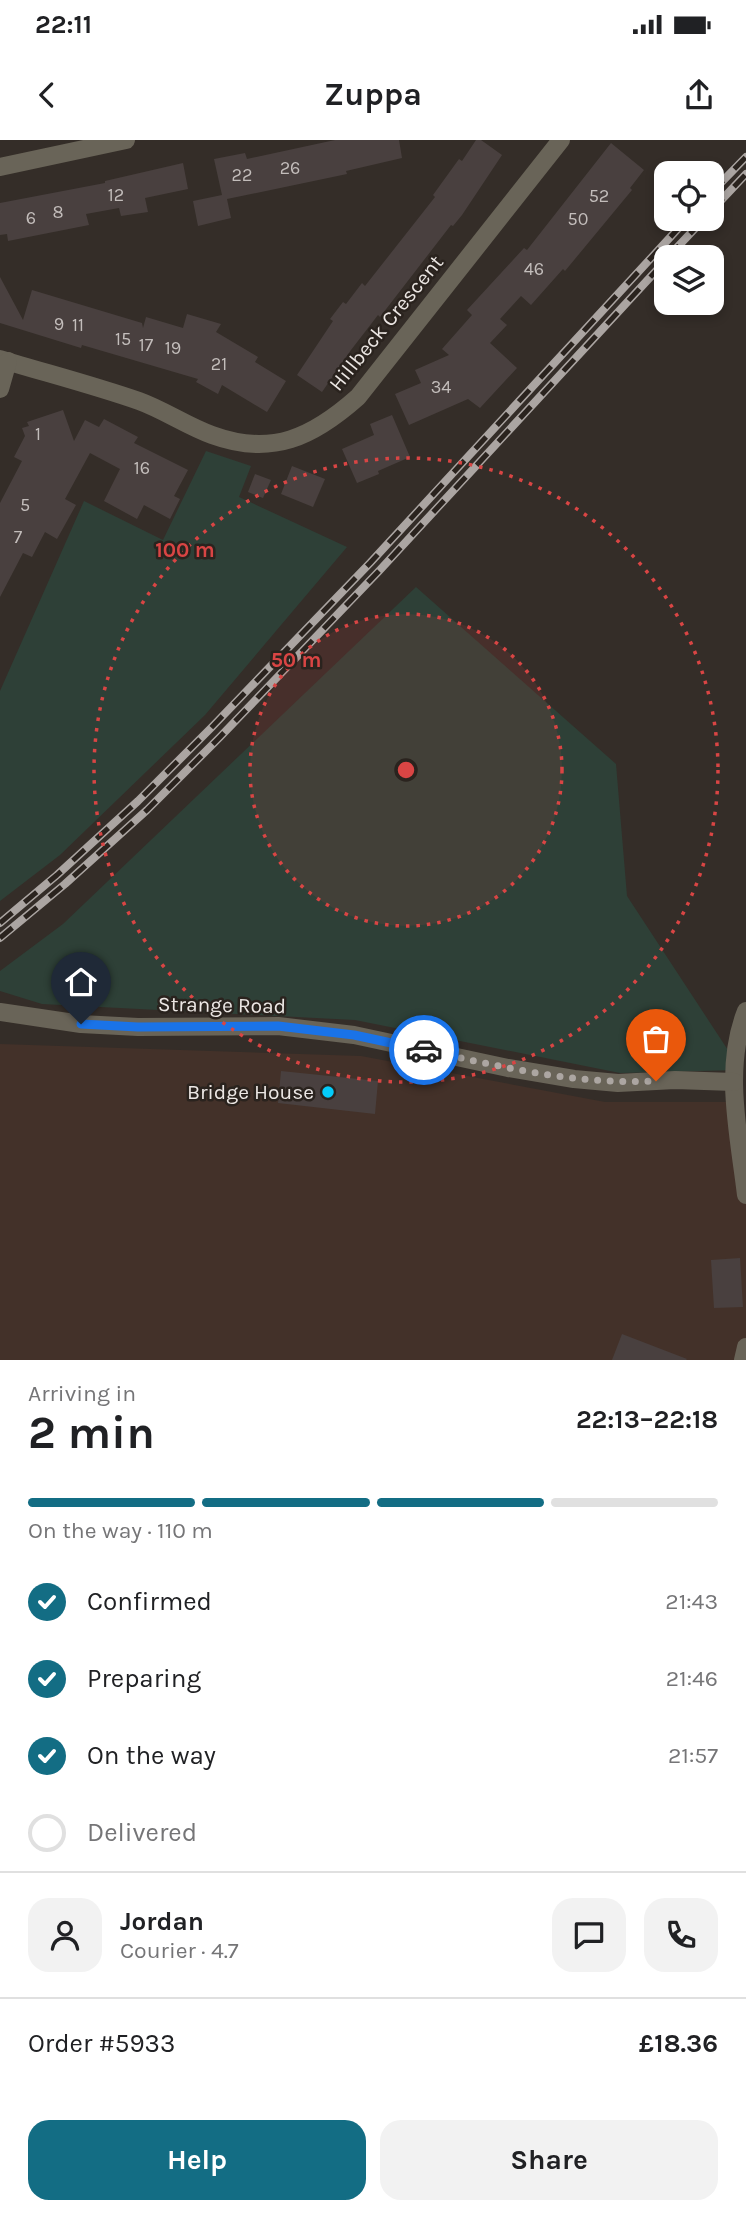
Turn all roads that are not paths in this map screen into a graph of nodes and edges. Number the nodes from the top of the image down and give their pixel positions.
1 (126, 140) edge
2 (561, 140) edge
3 (0, 167) edge
4 (4, 360) edge
5 (0, 389) edge
6 (746, 1011) edge
7 (0, 1012) edge
8 (733, 1082) junction
9 (746, 1195) edge
10 (746, 1347) edge
11 (743, 1360) edge

1 - 3 street
2 - 4 street, Hillbeck Crescent
4 - 5 street
6 - 8 street
7 - 8 street, Strange Road
8 - 9 street
10 - 11 street

